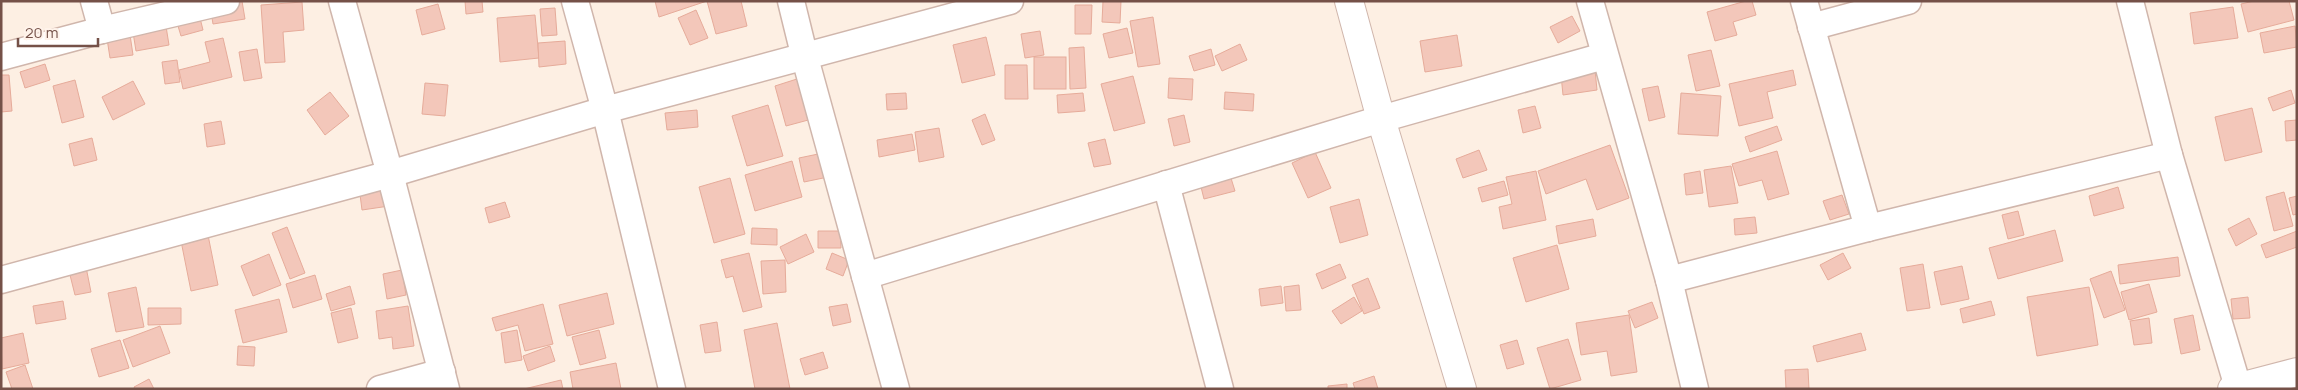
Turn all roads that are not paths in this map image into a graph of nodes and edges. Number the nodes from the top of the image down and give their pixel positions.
1 (94, 1) edge
2 (226, 1) edge
3 (342, 1) edge
4 (575, 1) edge
5 (791, 1) edge
6 (1010, 1) edge
7 (1349, 1) edge
8 (1590, 1) edge
9 (1804, 1) edge
10 (1908, 1) edge
11 (2130, 1) edge
12 (1811, 28) junction
13 (102, 30) junction
14 (1604, 56) junction
15 (1, 57) edge
16 (805, 58) junction
17 (606, 110) junction
18 (1381, 119) junction
19 (2169, 155) junction
20 (390, 174) junction
21 (1166, 184) junction
22 (1868, 228) junction
23 (865, 276) junction
24 (1, 280) edge
25 (1668, 280) junction
26 (2293, 378) edge
27 (444, 380) edge
28 (2235, 388) edge
29 (380, 389) edge
30 (672, 389) edge
31 (896, 389) edge
32 (1220, 389) edge
33 (1462, 389) edge
34 (1695, 389) edge

1 - 13 street
2 - 13 street
3 - 20 street
4 - 17 street
5 - 16 street
6 - 16 street
7 - 18 street
8 - 14 street
9 - 12 street
10 - 12 street
11 - 19 street
12 - 22 street
13 - 15 street
14 - 18 street
14 - 25 street
16 - 17 street
16 - 23 street
17 - 20 street
17 - 30 street
18 - 21 street
18 - 33 street
19 - 22 street
19 - 28 street
20 - 24 street
20 - 27 street
21 - 23 street
21 - 32 street
22 - 25 street
23 - 31 street
25 - 34 street
26 - 28 street
27 - 29 street

